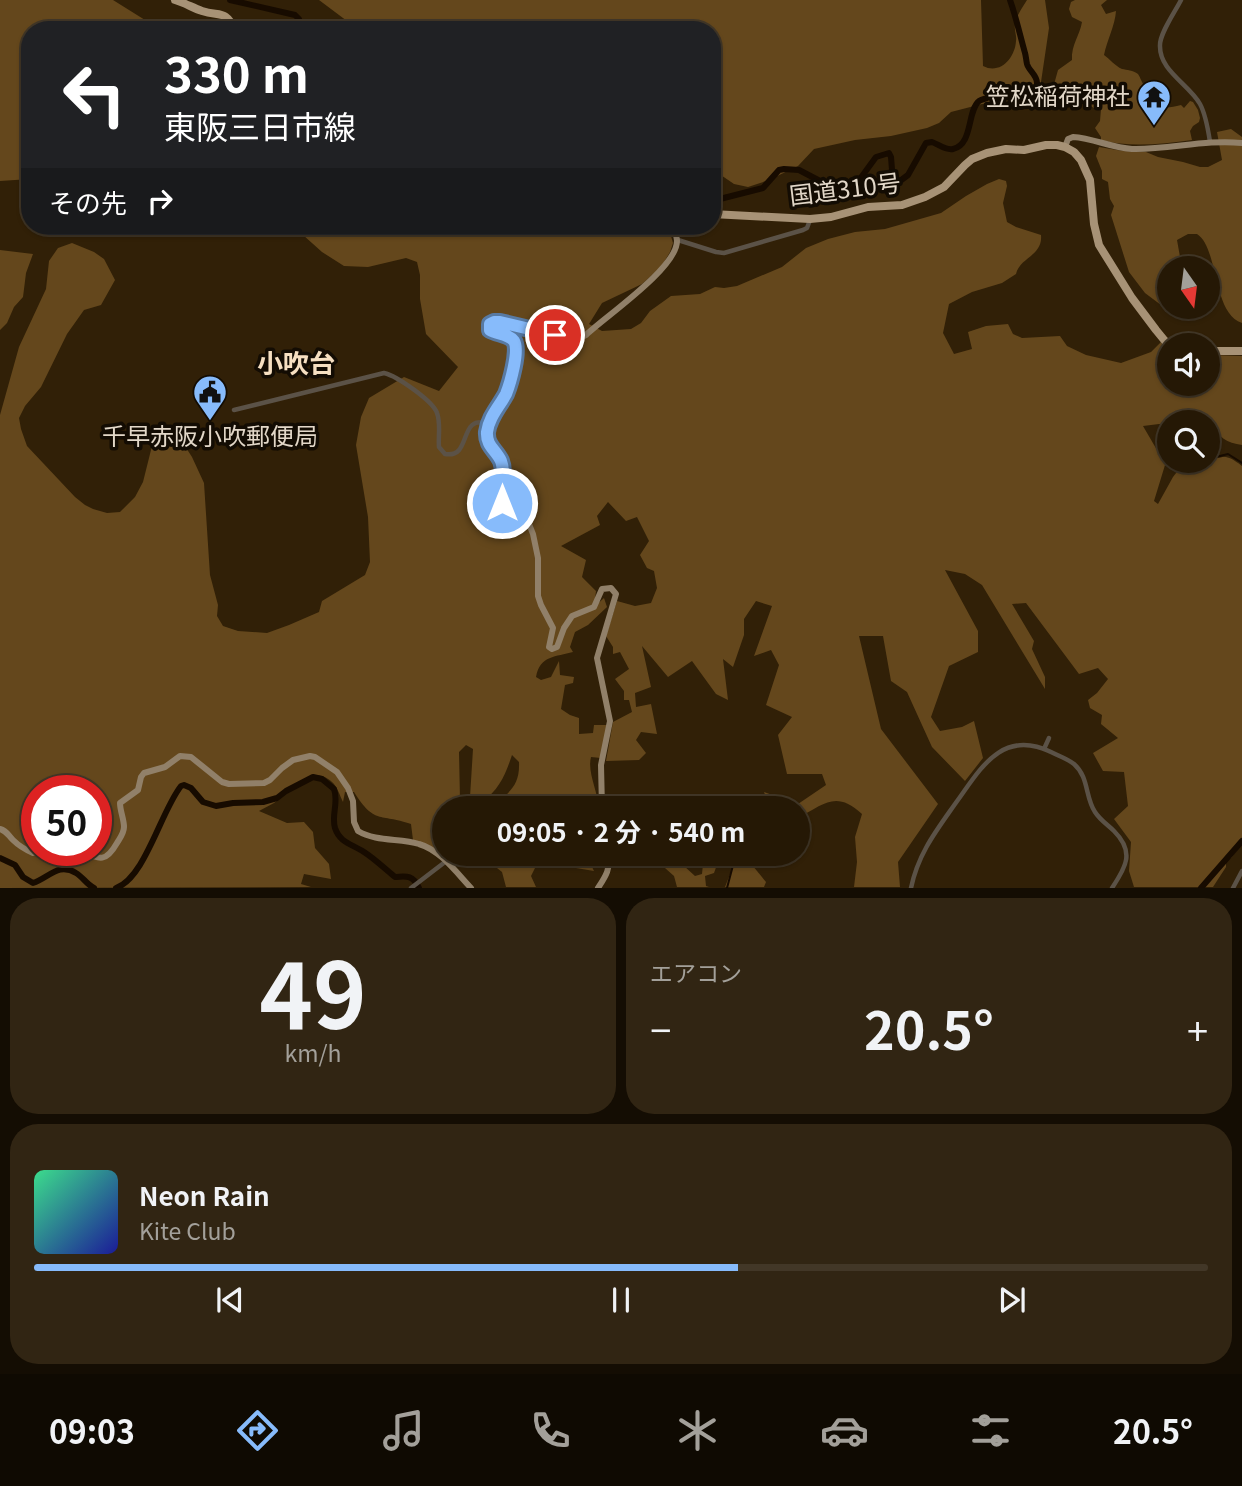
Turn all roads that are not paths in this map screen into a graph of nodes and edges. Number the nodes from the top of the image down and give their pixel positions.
1 (175, 0) edge
2 (1181, 0) edge
3 (230, 21) edge
4 (1210, 142) junction
5 (1242, 143) edge
6 (1065, 147) junction
7 (721, 215) edge
8 (810, 219) junction
9 (677, 235) edge
10 (678, 240) junction
11 (1158, 333) edge
12 (1220, 351) edge
13 (1242, 351) edge
14 (234, 410) dead end
15 (489, 424) junction
16 (1049, 738) dead end
17 (1044, 748) junction
18 (602, 796) edge
19 (0, 829) edge
20 (21, 847) edge
21 (432, 850) edge
22 (112, 851) edge
23 (440, 866) edge
24 (449, 866) edge
25 (609, 866) edge
26 (1242, 871) edge
27 (411, 887) edge
28 (471, 887) edge
29 (598, 887) edge
30 (911, 887) edge
31 (1112, 887) edge
32 (1233, 887) edge

1 - 3 highway
2 - 4 street
4 - 5 main road
4 - 6 main road
6 - 8 highway, 国道310号
6 - 11 highway
7 - 8 highway, 国道310号
8 - 10 street
9 - 10 main road
10 - 15 main road
12 - 13 highway
14 - 15 street
15 - 18 main road
16 - 17 street
17 - 30 street
17 - 31 street
19 - 20 main road
21 - 22 main road
23 - 27 street
24 - 28 main road
25 - 29 main road
26 - 32 street

